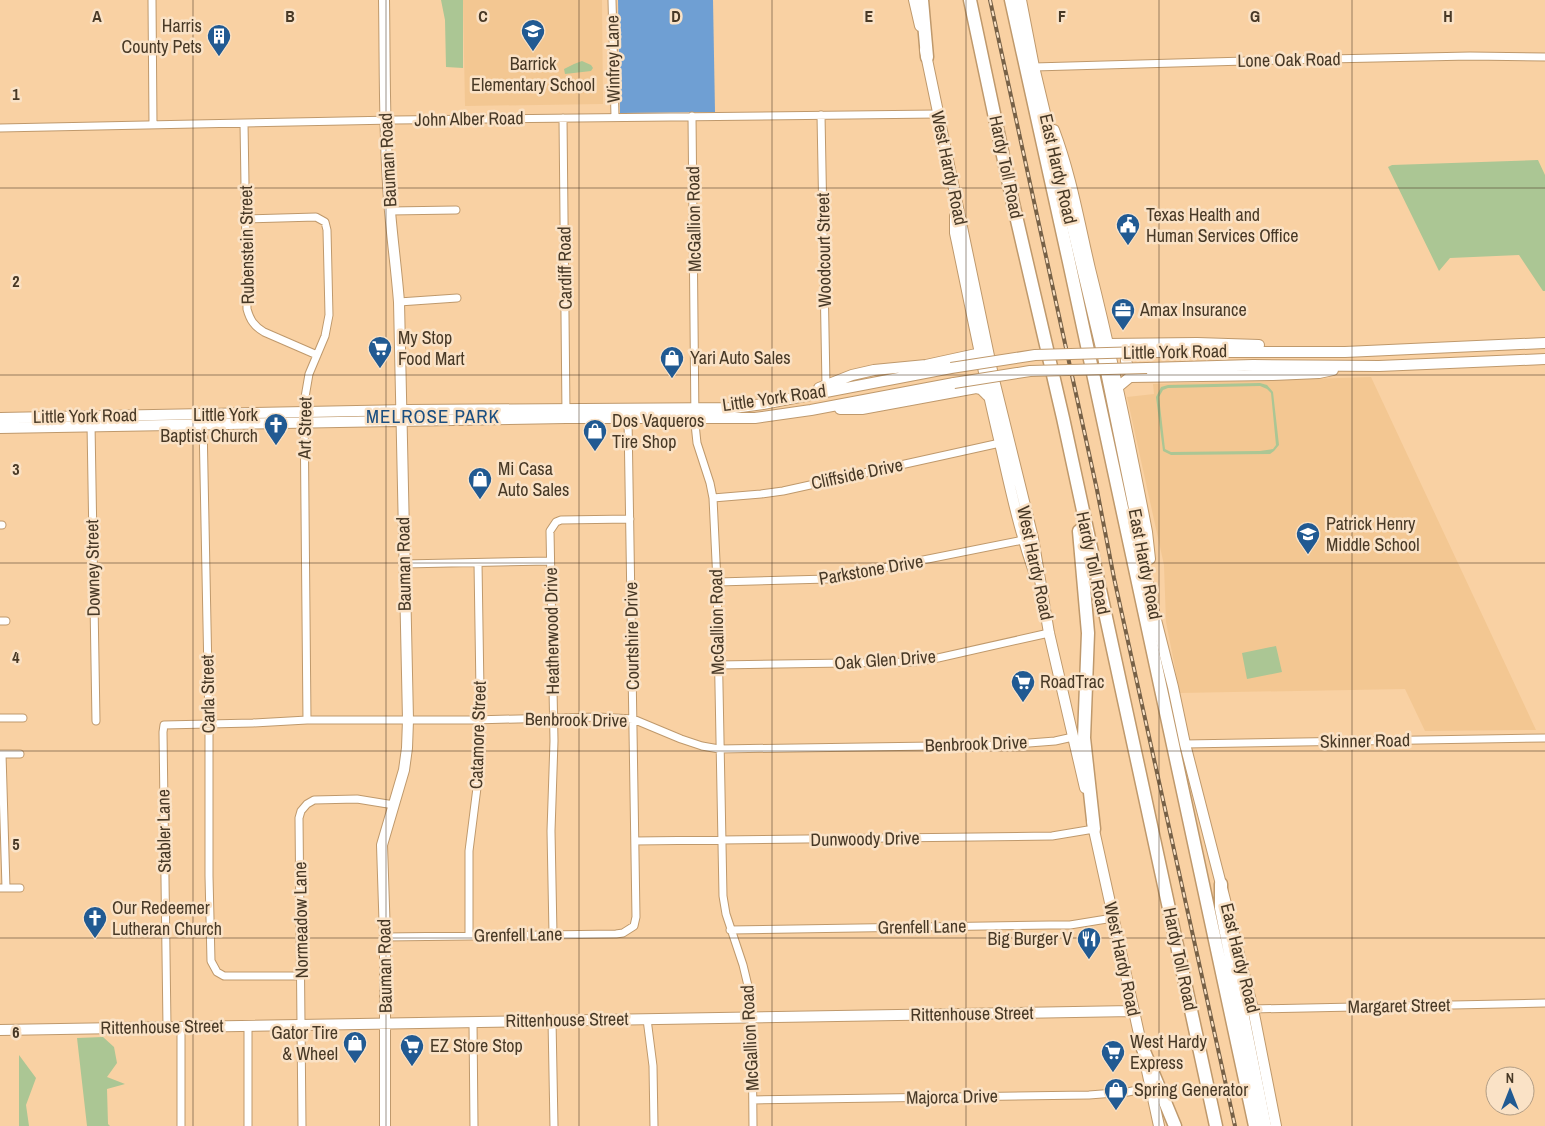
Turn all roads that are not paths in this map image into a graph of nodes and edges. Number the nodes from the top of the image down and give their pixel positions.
1 (152, 0) edge
2 (384, 0) edge
3 (612, 0) edge
4 (914, 0) edge
5 (922, 0) edge
6 (970, 0) edge
7 (1011, 0) edge
8 (1021, 0) edge
9 (927, 57) junction
10 (1545, 57) edge
11 (1034, 67) junction
12 (938, 114) junction
13 (821, 115) junction
14 (692, 116) junction
15 (615, 117) junction
16 (563, 118) junction
17 (386, 121) junction
18 (244, 123) junction
19 (153, 124) junction
20 (0, 128) edge
21 (955, 190) junction
22 (456, 210) dead end
23 (390, 211) junction
24 (246, 219) junction
25 (458, 298) dead end
26 (399, 302) junction
27 (1134, 343) junction
28 (1527, 343) junction
29 (1545, 343) edge
30 (1108, 344) junction
31 (1102, 352) junction
32 (1345, 352) junction
33 (1363, 352) junction
34 (981, 353) junction
35 (317, 355) junction
36 (1545, 359) edge
37 (1528, 360) junction
38 (989, 361) junction
39 (953, 363) junction
40 (1346, 366) junction
41 (1363, 366) junction
42 (1105, 369) junction
43 (993, 376) junction
44 (1139, 377) junction
45 (826, 385) junction
46 (1118, 387) junction
47 (968, 390) junction
48 (805, 395) junction
49 (988, 396) junction
50 (695, 408) junction
51 (811, 410) junction
52 (566, 413) junction
53 (203, 414) junction
54 (91, 416) junction
55 (401, 416) junction
56 (0, 418) edge
57 (304, 418) junction
58 (628, 419) junction
59 (695, 419) junction
60 (203, 425) junction
61 (90, 426) junction
62 (0, 428) edge
63 (1000, 443) junction
64 (1070, 452) junction
65 (713, 498) junction
66 (630, 519) junction
67 (1023, 540) junction
68 (550, 561) junction
69 (478, 563) junction
70 (404, 564) junction
71 (717, 582) junction
72 (1042, 594) junction
73 (1152, 604) junction
74 (1049, 633) junction
75 (718, 665) junction
76 (0, 718) edge
77 (23, 718) dead end
78 (554, 718) junction
79 (481, 719) junction
80 (633, 719) junction
81 (307, 720) junction
82 (408, 720) junction
83 (96, 721) dead end
84 (164, 724) joint
85 (209, 724) junction
86 (1073, 737) junction
87 (1545, 738) edge
88 (1185, 744) junction
89 (719, 749) junction
90 (1, 754) edge
91 (20, 754) dead end
92 (394, 805) junction
93 (2, 820) edge
94 (1094, 829) junction
95 (636, 841) junction
96 (721, 841) junction
97 (1222, 884) junction
98 (3, 888) edge
99 (20, 888) dead end
100 (636, 912) joint
101 (1113, 918) junction
102 (730, 930) junction
103 (553, 934) junction
104 (469, 936) junction
105 (385, 937) junction
106 (302, 976) junction
107 (1545, 1003) edge
108 (1253, 1009) junction
109 (1134, 1011) junction
110 (752, 1018) junction
111 (647, 1019) junction
112 (552, 1020) junction
113 (473, 1022) junction
114 (385, 1023) junction
115 (302, 1025) junction
116 (248, 1026) junction
117 (167, 1027) junction
118 (181, 1027) junction
119 (0, 1030) edge
120 (1141, 1044) junction
121 (1150, 1087) junction
122 (753, 1100) junction
123 (181, 1126) edge
124 (248, 1126) edge
125 (302, 1126) edge
126 (386, 1126) edge
127 (474, 1126) edge
128 (554, 1126) edge
129 (654, 1126) edge
130 (753, 1126) edge
131 (1159, 1126) edge
132 (1175, 1126) edge
133 (1216, 1126) edge
134 (1255, 1126) edge
135 (1265, 1126) edge
136 (1276, 1126) edge

1 - 19 street
2 - 17 main road, Bauman Road
3 - 15 street, Winfrey Lane
4 - 9 main road, West Hardy Road
5 - 9 highway
6 - 64 highway, Hardy Toll Road
7 - 134 highway
8 - 11 main road, East Hardy Road
9 - 12 main road, West Hardy Road
10 - 11 street, Lone Oak Road
11 - 30 main road
11 - 31 main road, East Hardy Road
12 - 13 street, John Alber Road
12 - 21 main road, West Hardy Road
13 - 14 street, John Alber Road
13 - 45 street, Woodcourt Street
14 - 15 street, John Alber Road
14 - 50 street, McGallion Road
15 - 16 street, John Alber Road
16 - 17 street, John Alber Road
16 - 52 street, Cardiff Road
17 - 18 street, John Alber Road
17 - 23 main road, Bauman Road
18 - 19 street, John Alber Road
18 - 24 street, Rubenstein Street
19 - 20 street, John Alber Road
21 - 34 main road
21 - 38 main road, West Hardy Road
22 - 23 street
23 - 26 main road, Bauman Road
24 - 35 street, Rubenstein Street
24 - 35 street, Art Street
25 - 26 street
26 - 55 main road, Bauman Road
27 - 30 main road
27 - 32 main road
27 - 44 main road
28 - 29 main road, Little York Road
28 - 33 main road, Little York Road
28 - 37 main road
30 - 46 main road
31 - 32 main road, Little York Road, bridge
31 - 38 main road, Little York Road, bridge
31 - 42 main road, East Hardy Road, bridge
32 - 33 main road, Little York Road
33 - 41 main road
34 - 39 main road
34 - 49 main road
35 - 57 street, Art Street
36 - 37 main road, Little York Road
37 - 41 main road, Little York Road
38 - 39 main road, Little York Road, bridge
38 - 43 main road, West Hardy Road, bridge
39 - 45 main road
39 - 47 main road
39 - 48 main road, Little York Road
40 - 41 main road, Little York Road
40 - 42 main road, Little York Road, bridge
40 - 44 main road
42 - 43 main road, Little York Road, bridge
42 - 73 main road, East Hardy Road
43 - 51 main road, Little York Road, bridge
43 - 72 main road, West Hardy Road
44 - 46 main road
45 - 48 main road
46 - 73 main road
47 - 49 main road
47 - 51 main road
48 - 50 main road, Little York Road
49 - 63 main road
50 - 52 main road, Little York Road
50 - 59 street, McGallion Road
51 - 59 main road, Little York Road
52 - 55 main road, Little York Road
52 - 58 main road, Little York Road
53 - 54 main road, Little York Road
53 - 57 main road, Little York Road
53 - 60 street, Carla Street
54 - 56 main road, Little York Road
54 - 61 street, Downey Street
55 - 57 main road, Little York Road
55 - 70 main road, Bauman Road
57 - 60 main road, Little York Road
57 - 81 street, Art Street
58 - 59 main road, Little York Road
58 - 66 street, Courtshire Drive
59 - 65 street, McGallion Road
60 - 61 main road, Little York Road
60 - 85 street, Carla Street
61 - 62 main road, Little York Road
61 - 83 street, Downey Street
63 - 65 street, Cliffside Drive
63 - 67 main road
64 - 94 highway
64 - 133 highway, Hardy Toll Road
65 - 71 street, McGallion Road
66 - 68 street, Heatherwood Drive
66 - 80 street, Courtshire Drive
67 - 71 street, Parkstone Drive
67 - 72 main road
68 - 69 street
68 - 78 street, Heatherwood Drive
69 - 70 street
69 - 79 street, Catamore Street
70 - 82 main road, Bauman Road
71 - 75 street, McGallion Road
72 - 74 main road, West Hardy Road
73 - 88 main road, East Hardy Road
74 - 75 street, Oak Glen Drive
74 - 86 main road, West Hardy Road
75 - 89 street, McGallion Road
76 - 77 street
78 - 79 street, Benbrook Drive
78 - 80 street, Benbrook Drive
78 - 103 street, Heatherwood Drive
79 - 82 street, Benbrook Drive
79 - 104 street, Catamore Street
80 - 89 street, Benbrook Drive
80 - 95 street, Courtshire Drive
81 - 82 street, Benbrook Drive
81 - 85 street, Benbrook Drive
82 - 92 main road, Bauman Road
84 - 85 street, Benbrook Drive
84 - 117 street, Stabler Lane
85 - 106 street, Carla Street
86 - 89 street, Benbrook Drive
86 - 94 main road, West Hardy Road
87 - 88 street, Skinner Road
88 - 97 main road, East Hardy Road
89 - 96 street, McGallion Road
90 - 91 street
90 - 93 street
92 - 105 main road, Bauman Road
92 - 106 street, Normeadow Lane
93 - 98 street
94 - 96 street, Dunwoody Drive
94 - 101 main road, West Hardy Road
95 - 96 street, Dunwoody Drive
95 - 100 street, Courtshire Drive
96 - 102 street, McGallion Road
97 - 108 main road, East Hardy Road
97 - 135 highway
98 - 99 street
100 - 103 street, Grenfell Lane
101 - 102 street, Grenfell Lane
101 - 109 main road, West Hardy Road
102 - 110 street, McGallion Road
103 - 104 street, Grenfell Lane
104 - 105 street, Grenfell Lane
105 - 114 main road, Bauman Road
106 - 115 street, Normeadow Lane
107 - 108 street, Margaret Street
108 - 136 main road, East Hardy Road
109 - 110 main road, Rittenhouse Street
109 - 120 main road, West Hardy Road
110 - 111 main road, Rittenhouse Street
110 - 122 street, McGallion Road
111 - 112 main road, Rittenhouse Street
111 - 129 street
112 - 113 main road, Rittenhouse Street
112 - 128 street
113 - 114 main road, Rittenhouse Street
113 - 127 street
114 - 115 main road, Rittenhouse Street
114 - 126 main road, Bauman Road
115 - 116 main road, Rittenhouse Street
115 - 125 street, Normeadow Lane
116 - 118 main road, Rittenhouse Street
116 - 124 street
117 - 118 main road, Rittenhouse Street
117 - 119 main road, Rittenhouse Street
118 - 123 street
120 - 121 main road, West Hardy Road
120 - 132 highway
121 - 122 street, Majorca Drive
121 - 131 main road, West Hardy Road
122 - 130 street, McGallion Road

